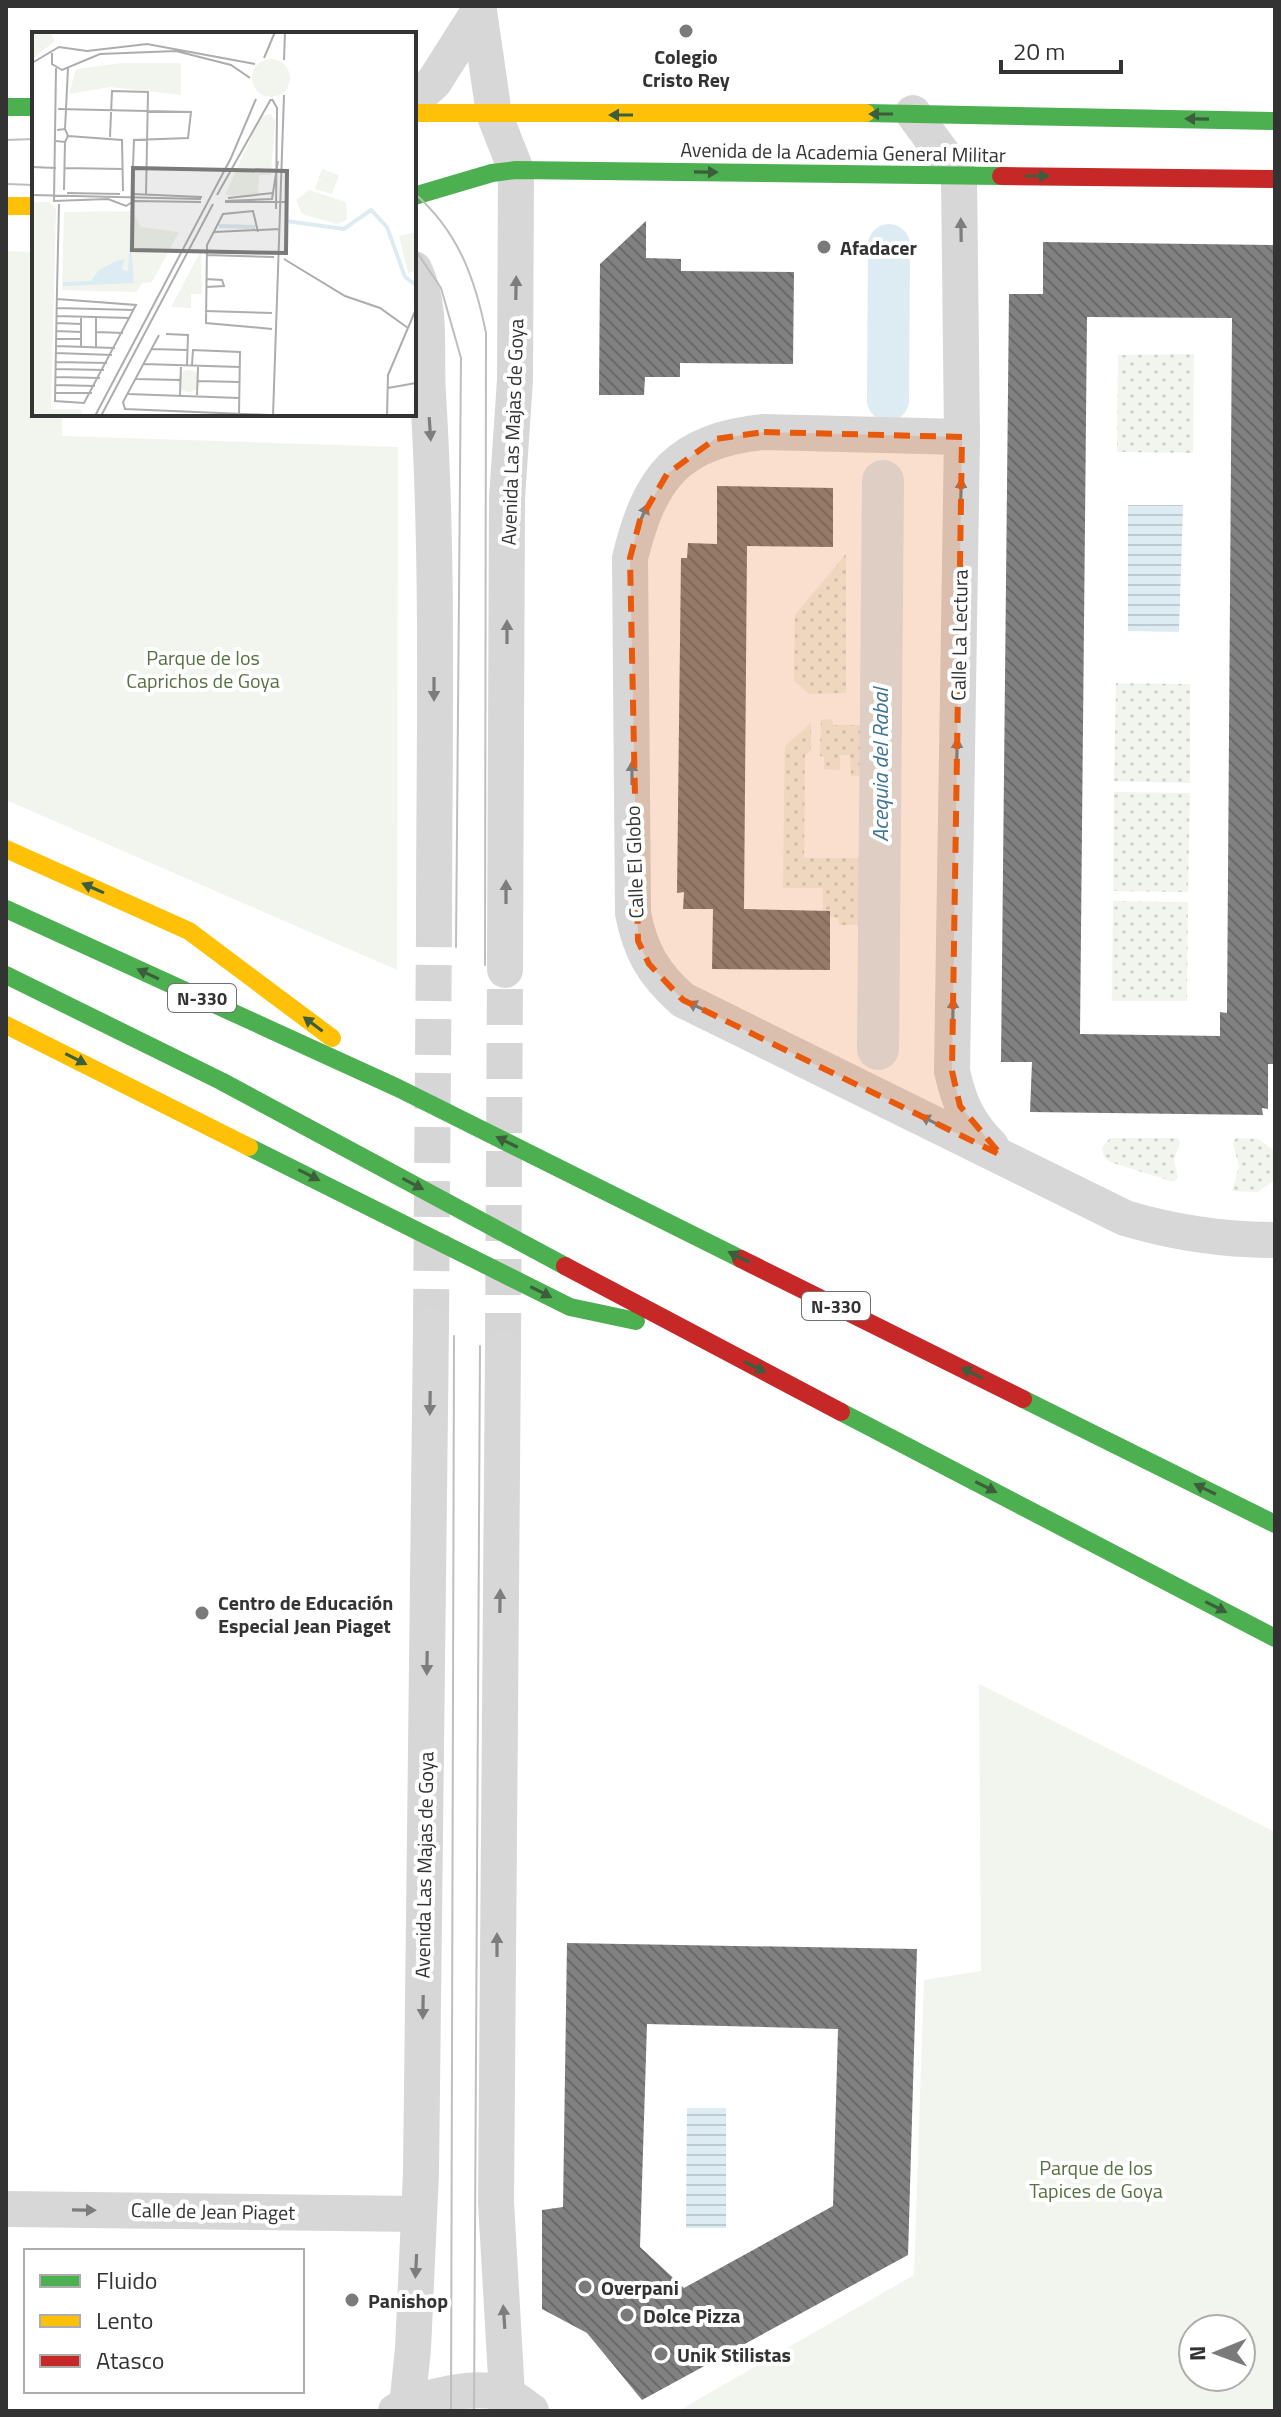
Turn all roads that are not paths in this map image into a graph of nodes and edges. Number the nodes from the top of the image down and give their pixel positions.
1 (416, 98) edge
2 (6, 107) edge
3 (32, 107) edge
4 (416, 113) edge
5 (913, 113) junction
6 (494, 114) junction
7 (1275, 121) edge
8 (1125, 156) dead end
9 (516, 170) junction
10 (959, 176) junction
11 (1091, 176) junction
12 (1275, 179) edge
13 (416, 195) edge
14 (6, 206) edge
15 (32, 206) edge
16 (416, 273) edge
17 (962, 437) junction
18 (6, 849) edge
19 (6, 909) edge
20 (434, 927) tunnel mouth
21 (505, 970) tunnel mouth
22 (6, 975) edge
23 (6, 1025) edge
24 (398, 1088) junction
25 (1001, 1155) junction
26 (1275, 1240) edge
27 (431, 1325) tunnel mouth
28 (686, 1331) junction
29 (503, 1349) tunnel mouth
30 (1275, 1524) edge
31 (1275, 1638) edge
32 (6, 2209) edge
33 (419, 2214) junction
34 (519, 2403) edge
35 (401, 2408) edge

1 - 6 street, Avenida Las Majas de Goya
2 - 3 main road
4 - 6 main road, Avenida de la Academia General Militar
5 -> 6 main road, Avenida de la Academia General Militar
7 -> 5 main road, Avenida de la Academia General Militar
5 - 10 street
6 - 9 street, Avenida Las Majas de Goya
8 - 11 main road
9 -> 10 main road, Avenida de la Academia General Militar
9 - 13 main road, Avenida de la Academia General Militar
21 -> 9 street, Avenida Las Majas de Goya
10 -> 11 main road, Avenida de la Academia General Militar
17 -> 10 street, Calle La Lectura
11 - 12 main road, Avenida de la Academia General Militar
14 - 15 main road
16 -> 20 street
25 -> 17 street, Calle La Lectura
25 -> 17 street, Calle El Globo
24 -> 18 main road
24 -> 19 main road, N-330
22 -> 28 main road
23 -> 28 main road
30 -> 24 main road, N-330
25 - 26 street, Calle El Globo
27 -> 33 street, Avenida Las Majas de Goya
28 -> 31 main road
34 -> 29 street
32 -> 33 street, Calle de Jean Piaget
33 -> 35 street, Avenida Las Majas de Goya
34 - 35 street

